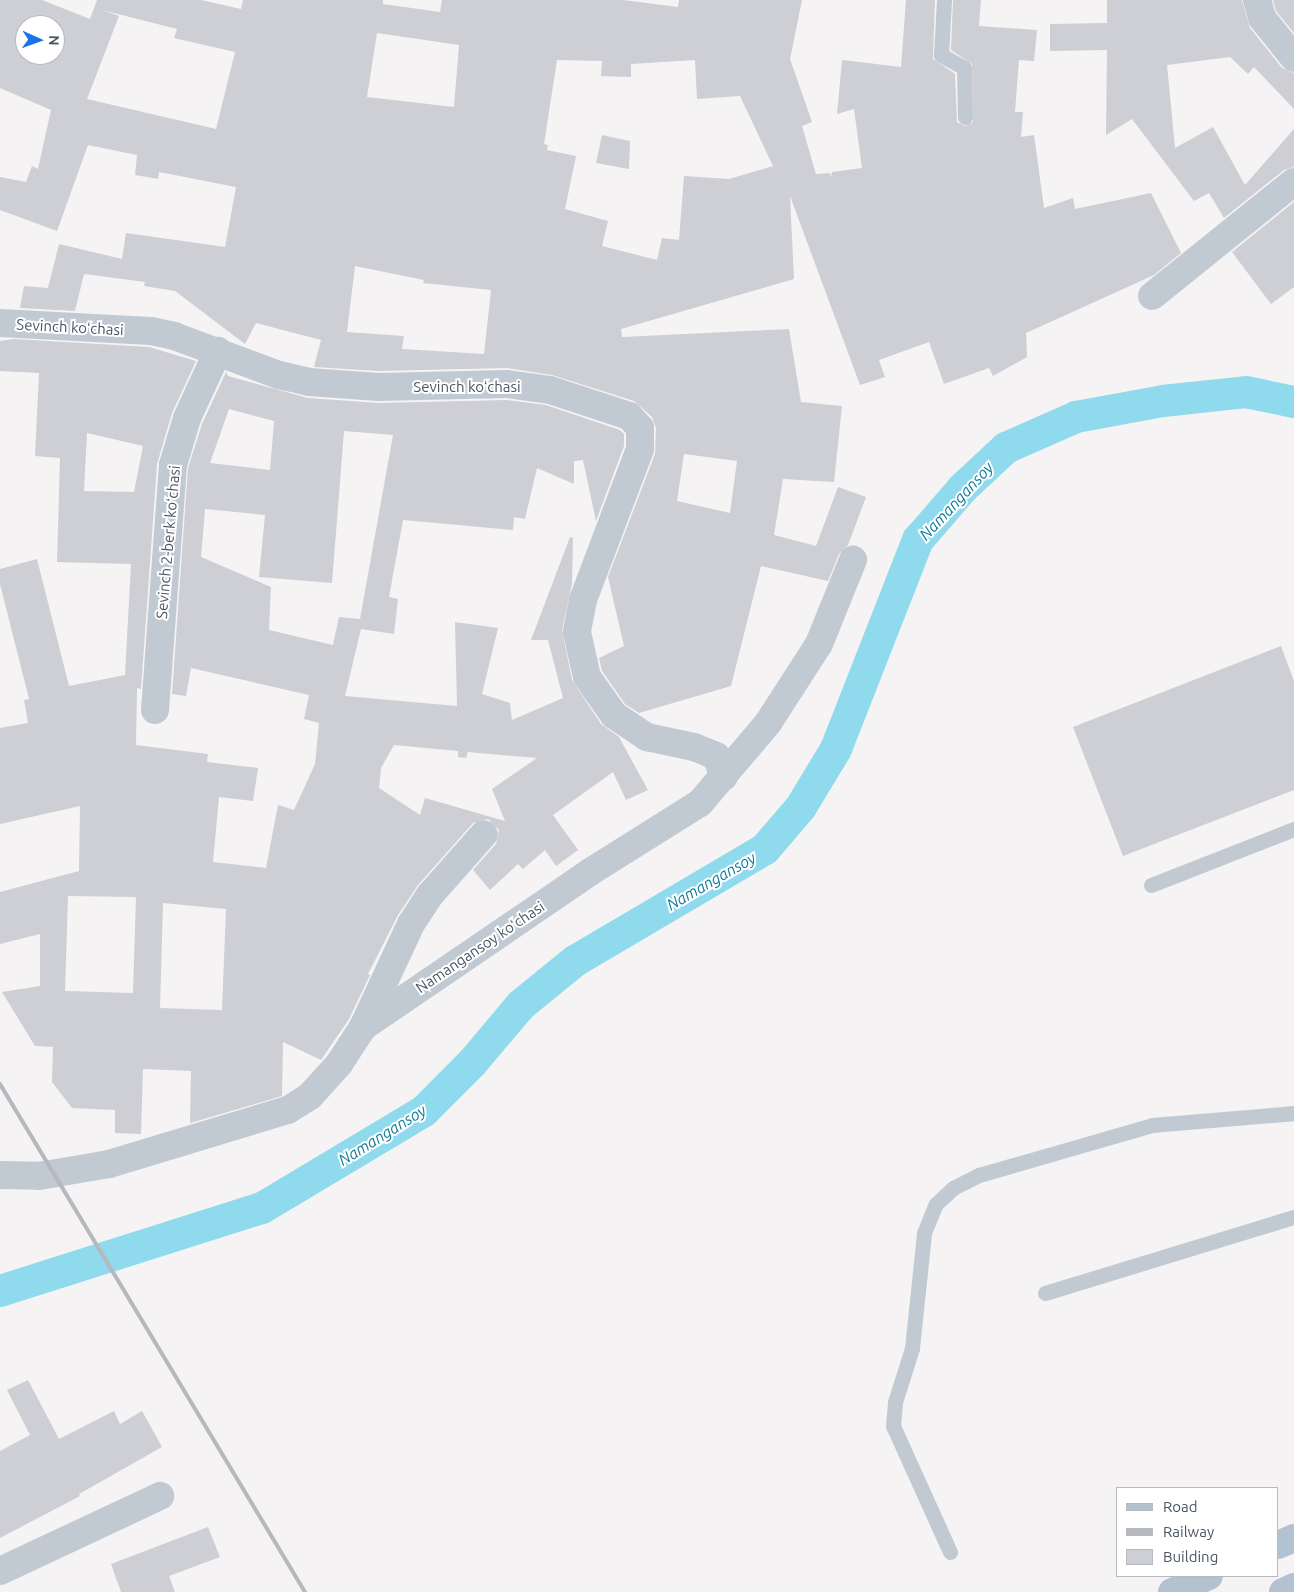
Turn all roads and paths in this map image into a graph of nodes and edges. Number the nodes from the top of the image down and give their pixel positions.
1 (944, 0) edge
2 (1258, 0) edge
3 (1294, 58) edge
4 (965, 117) dead end
5 (1294, 182) edge
6 (1152, 296) dead end
7 (0, 323) edge
8 (218, 351) junction
9 (853, 560) dead end
10 (155, 710) dead end
11 (724, 777) junction
12 (1294, 829) edge
13 (484, 834) dead end
14 (1151, 885) dead end
15 (363, 1027) junction
16 (1294, 1113) edge
17 (0, 1175) edge
18 (1294, 1218) edge
19 (1045, 1293) dead end
20 (160, 1496) dead end
21 (1294, 1538) edge
22 (1279, 1545) edge
23 (950, 1552) dead end
24 (0, 1571) edge
25 (1207, 1577) edge
26 (1294, 1587) edge
27 (1172, 1592) edge
28 (1283, 1592) edge

1 - 4 lane
2 - 3 street
5 - 6 street
7 - 8 street, Sevinch koʻchasi
8 - 10 street, Sevinch 2-berk koʻchasi
8 - 11 street, Sevinch koʻchasi
9 - 11 street, Namangansoy koʻchasi
11 - 15 street, Namangansoy koʻchasi
12 - 14 lane
13 - 15 street
15 - 17 street, Namangansoy koʻchasi
16 - 23 lane
18 - 19 lane
20 - 24 street
21 - 22 main road
25 - 27 main road
26 - 28 main road

